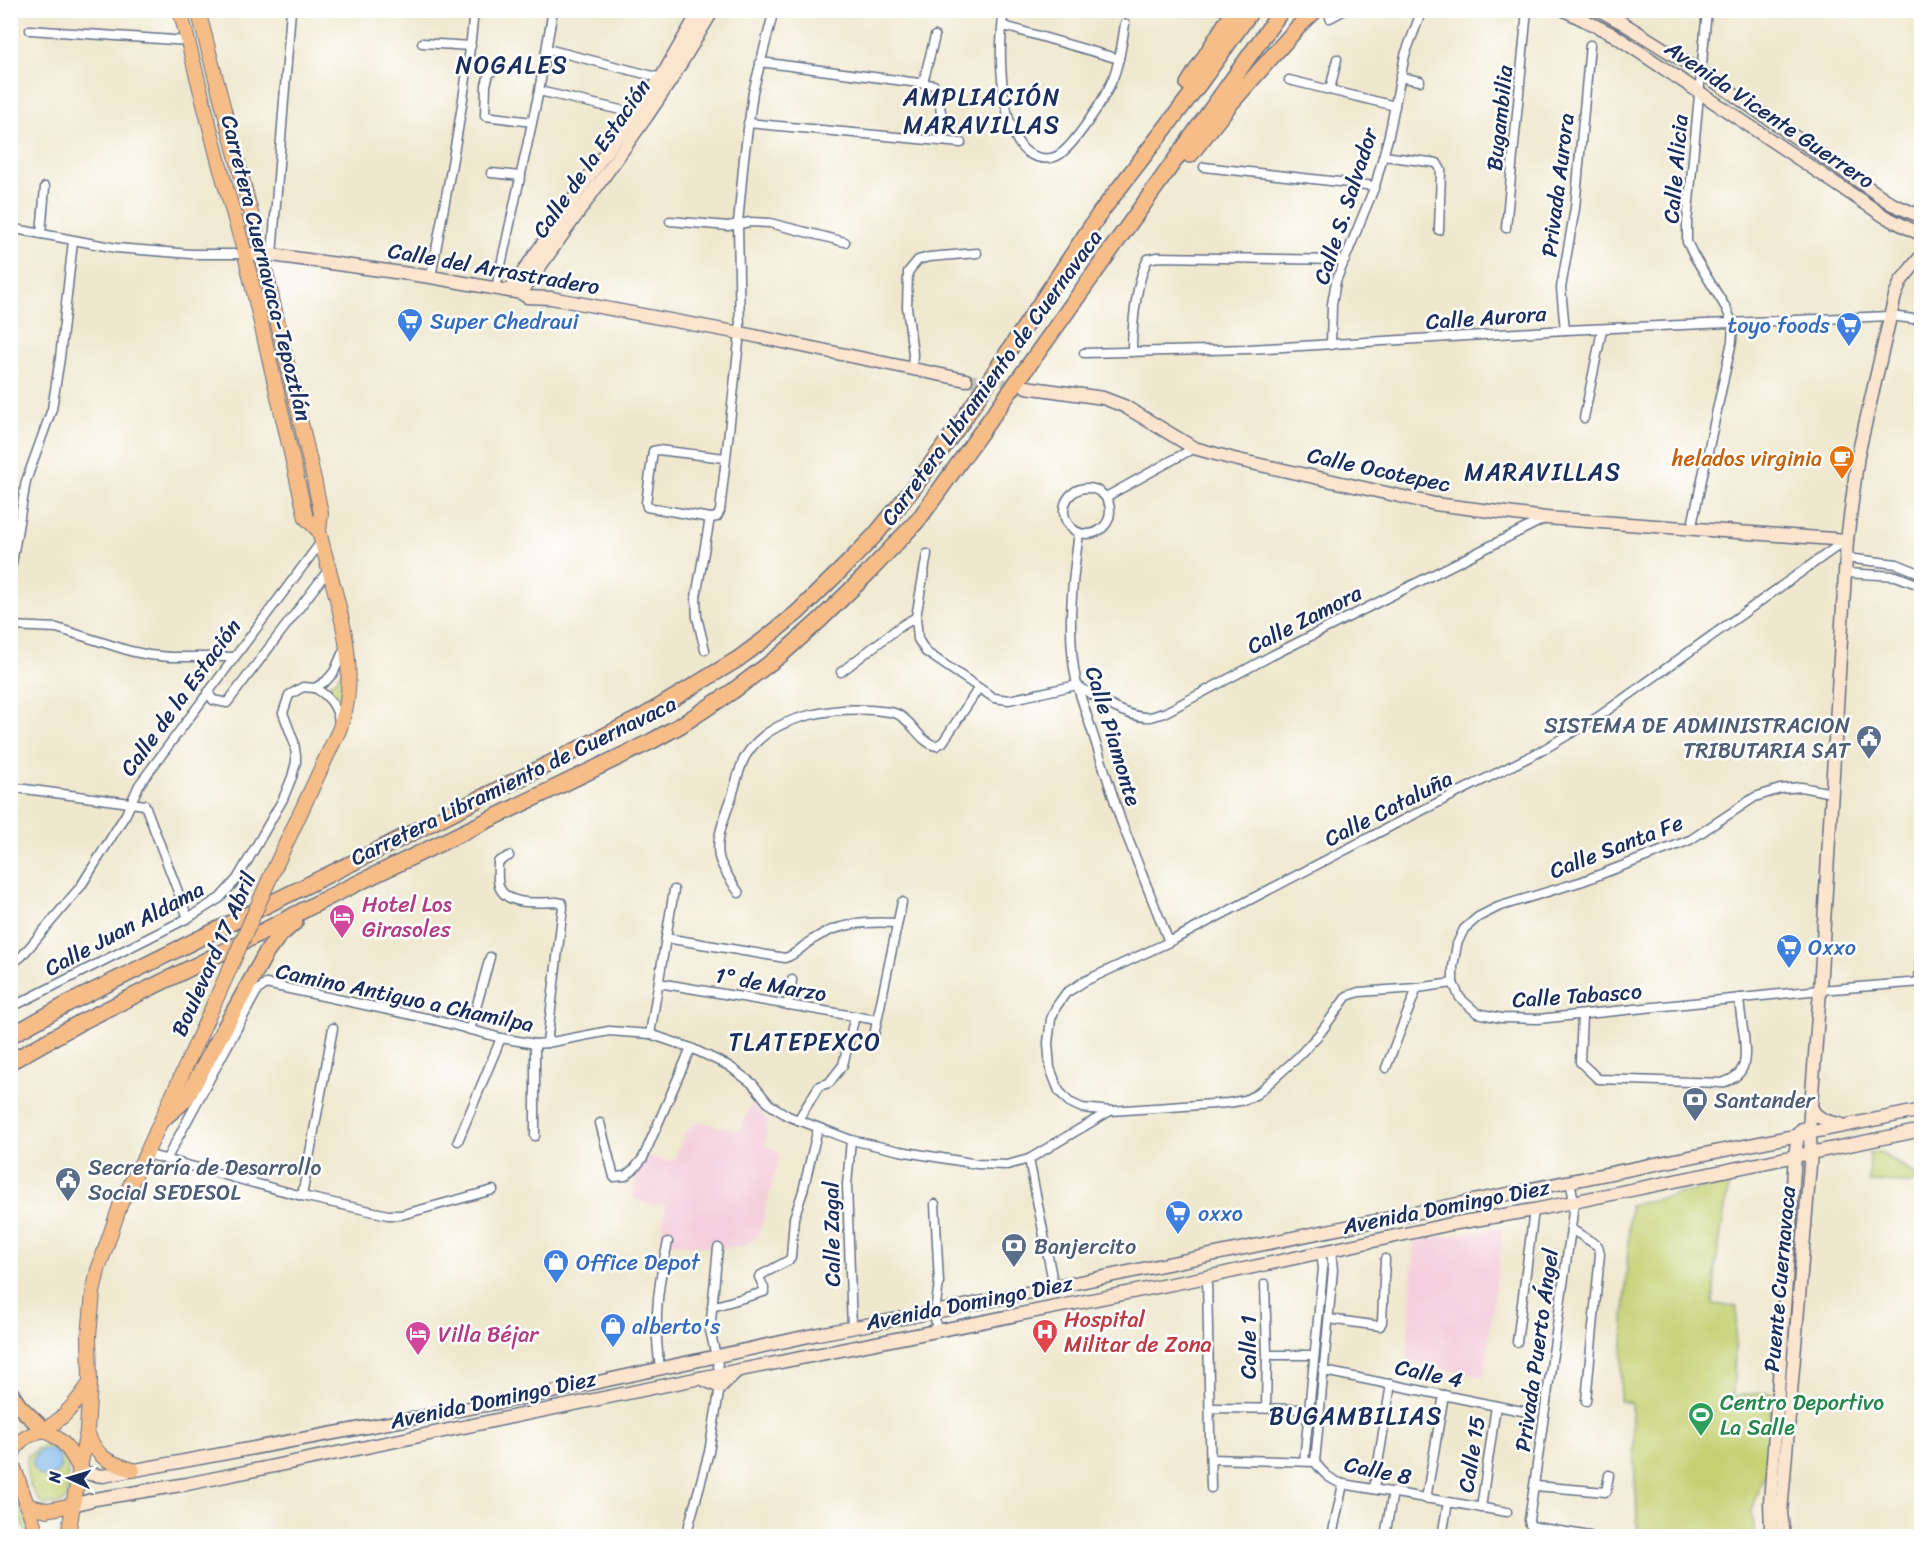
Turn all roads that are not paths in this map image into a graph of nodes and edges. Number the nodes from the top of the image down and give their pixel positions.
1 (180, 10) edge
2 (198, 10) edge
3 (291, 10) edge
4 (474, 10) edge
5 (553, 10) edge
6 (700, 10) edge
7 (713, 10) edge
8 (774, 10) edge
9 (1003, 10) edge
10 (1234, 10) edge
11 (1252, 10) edge
12 (1282, 10) edge
13 (1316, 10) edge
14 (1345, 10) edge
15 (1422, 10) edge
16 (1527, 10) edge
17 (1564, 10) edge
18 (1599, 10) edge
19 (1707, 10) edge
20 (1330, 18) dead end
21 (1125, 24) dead end
22 (1004, 26) junction
23 (30, 30) dead end
24 (935, 36) dead end
25 (188, 40) junction
26 (422, 43) dead end
27 (1590, 45) dead end
28 (471, 46) junction
29 (547, 50) junction
30 (1119, 59) junction
31 (1337, 59) dead end
32 (760, 62) junction
33 (498, 67) dead end
34 (1701, 72) junction
35 (1400, 77) junction
36 (661, 78) junction
37 (1289, 80) dead end
38 (1420, 81) dead end
39 (923, 83) junction
40 (1330, 90) junction
41 (539, 91) junction
42 (1699, 91) junction
43 (1395, 106) junction
44 (641, 115) junction
45 (532, 122) junction
46 (748, 123) junction
47 (944, 141) junction
48 (961, 143) dead end
49 (1144, 154) junction
50 (1384, 156) junction
51 (1204, 167) dead end
52 (491, 173) dead end
53 (521, 176) junction
54 (1375, 186) junction
55 (45, 187) dead end
56 (1135, 215) junction
57 (1922, 217) edge
58 (670, 221) dead end
59 (738, 224) junction
60 (10, 228) edge
61 (1506, 228) dead end
62 (1439, 230) dead end
63 (1922, 233) edge
64 (41, 234) junction
65 (73, 241) junction
66 (845, 242) dead end
67 (977, 253) dead end
68 (245, 254) junction
69 (267, 255) junction
70 (1922, 255) edge
71 (1345, 260) junction
72 (431, 277) junction
73 (496, 288) junction
74 (516, 292) junction
75 (1890, 316) junction
76 (1922, 320) edge
77 (1733, 324) junction
78 (1565, 330) junction
79 (1602, 330) junction
80 (740, 333) junction
81 (1331, 345) junction
82 (1132, 352) junction
83 (1084, 353) dead end
84 (912, 369) junction
85 (966, 380) tunnel mouth
86 (1026, 387) tunnel mouth
87 (1584, 418) dead end
88 (1194, 448) junction
89 (725, 458) junction
90 (1106, 497) junction
91 (710, 518) junction
92 (1546, 518) junction
93 (1691, 530) junction
94 (1079, 533) junction
95 (320, 536) junction
96 (1847, 540) junction
97 (927, 554) dead end
98 (1846, 558) junction
99 (329, 569) junction
100 (1845, 573) junction
101 (1922, 574) edge
102 (10, 575) edge
103 (1922, 586) edge
104 (916, 617) junction
105 (10, 626) edge
106 (347, 642) junction
107 (705, 650) dead end
108 (234, 657) junction
109 (841, 672) dead end
110 (1077, 685) junction
111 (315, 687) junction
112 (978, 689) junction
113 (208, 693) junction
114 (340, 728) junction
115 (10, 787) edge
116 (1832, 793) junction
117 (131, 803) junction
118 (509, 856) dead end
119 (674, 890) dead end
120 (739, 893) dead end
121 (327, 898) junction
122 (902, 903) dead end
123 (188, 918) junction
124 (1922, 921) edge
125 (897, 923) junction
126 (666, 938) junction
127 (1169, 942) junction
128 (10, 951) edge
129 (22, 956) junction
130 (490, 957) dead end
131 (10, 965) edge
132 (792, 980) dead end
133 (1920, 982) edge
134 (659, 983) junction
135 (1453, 983) junction
136 (1417, 988) junction
137 (1820, 990) junction
138 (1739, 998) junction
139 (788, 1005) junction
140 (10, 1008) edge
141 (1582, 1015) junction
142 (855, 1016) junction
143 (877, 1020) junction
144 (333, 1028) dead end
145 (470, 1030) junction
146 (650, 1034) junction
147 (10, 1036) edge
148 (501, 1038) junction
149 (547, 1043) junction
150 (535, 1044) junction
151 (872, 1045) dead end
152 (691, 1048) junction
153 (10, 1062) edge
154 (1386, 1068) dead end
155 (1811, 1106) junction
156 (1922, 1110) edge
157 (1111, 1111) junction
158 (163, 1119) junction
159 (798, 1120) junction
160 (600, 1123) dead end
161 (1852, 1124) junction
162 (818, 1128) junction
163 (1806, 1129) junction
164 (1922, 1131) edge
165 (535, 1136) dead end
166 (1780, 1138) junction
167 (850, 1140) junction
168 (458, 1141) dead end
169 (1838, 1147) junction
170 (1811, 1153) junction
171 (146, 1154) junction
172 (1795, 1156) junction
173 (1029, 1159) junction
174 (166, 1160) junction
175 (1570, 1181) junction
176 (493, 1190) dead end
177 (1807, 1192) junction
178 (302, 1196) junction
179 (1574, 1201) junction
180 (934, 1204) dead end
181 (1534, 1210) junction
182 (1571, 1229) junction
183 (668, 1242) dead end
184 (718, 1248) dead end
185 (1326, 1251) junction
186 (1385, 1259) dead end
187 (1169, 1263) junction
188 (1208, 1277) junction
189 (1173, 1282) junction
190 (1265, 1284) dead end
191 (1054, 1287) junction
192 (712, 1307) junction
193 (935, 1312) junction
194 (1784, 1314) junction
195 (1797, 1316) junction
196 (1329, 1319) junction
197 (852, 1328) junction
198 (936, 1331) junction
199 (1517, 1342) dead end
200 (1267, 1355) junction
201 (1314, 1355) junction
202 (715, 1356) junction
203 (660, 1367) junction
204 (738, 1370) junction
205 (1324, 1371) junction
206 (720, 1374) junction
207 (699, 1378) junction
208 (90, 1382) junction
209 (1391, 1384) junction
210 (720, 1387) junction
211 (10, 1392) edge
212 (1444, 1395) junction
213 (1586, 1401) dead end
214 (1496, 1406) junction
215 (1210, 1408) junction
216 (1266, 1408) junction
217 (1308, 1409) junction
218 (1527, 1412) dead end
219 (44, 1430) junction
220 (87, 1431) junction
221 (11, 1458) edge
222 (1211, 1459) junction
223 (1304, 1461) junction
224 (183, 1462) junction
225 (1315, 1462) junction
226 (80, 1469) junction
227 (133, 1470) junction
228 (1609, 1475) dead end
229 (187, 1484) junction
230 (1343, 1484) junction
231 (1535, 1486) junction
232 (1212, 1488) dead end
233 (1374, 1488) junction
234 (1393, 1492) junction
235 (1426, 1498) junction
236 (1448, 1502) junction
237 (26, 1505) junction
238 (73, 1505) junction
239 (1481, 1508) junction
240 (1507, 1512) dead end
241 (38, 1536) edge
242 (68, 1536) edge
243 (687, 1536) edge
244 (1332, 1536) edge
245 (1385, 1536) edge
246 (1442, 1536) edge
247 (1590, 1536) edge
248 (1774, 1536) edge
249 (1784, 1536) edge

1 - 25 main road, Carretera Cuernavaca-Tepoztlán
2 - 69 main road, Carretera Cuernavaca-Tepoztlán
3 - 69 street
4 - 28 street
5 - 29 street
6 - 36 main road, Calle de la Estación
7 - 44 main road, Calle de la Estación
8 - 32 street
9 - 22 street
10 - 49 highway
11 - 49 highway, Carretera Libramiento de Cuernavaca
12 - 56 highway, Carretera Libramiento de Cuernavaca
13 - 56 highway
14 - 20 street
15 - 35 street, Calle S. Salvador
16 - 61 street, Bugambilia
17 - 42 main road, Avenida Vicente Guerrero
18 - 34 main road, Avenida Vicente Guerrero
19 - 34 street, Calle Alicia
21 - 30 street
22 - 30 street
22 - 30 street
23 - 25 street
24 - 39 street
25 - 68 main road, Carretera Cuernavaca-Tepoztlán
26 - 28 street
27 - 78 street, Privada Aurora
28 - 72 street
29 - 36 street
29 - 41 street
31 - 40 street
32 - 39 street
32 - 46 street
33 - 45 street
34 - 42 street, Calle Alicia
34 - 57 main road, Avenida Vicente Guerrero
35 - 38 street
35 - 43 street, Calle S. Salvador
36 - 44 main road, Calle de la Estación
37 - 40 street
39 - 47 street
40 - 43 street
41 - 44 street
41 - 45 street
42 - 63 main road, Avenida Vicente Guerrero
42 - 77 street, Calle Alicia
43 - 50 street, Calle S. Salvador
44 - 74 main road, Calle de la Estación
45 - 53 street
46 - 47 street
46 - 59 street
47 - 48 street
49 - 147 highway, Carretera Libramiento de Cuernavaca
50 - 54 street, Calle S. Salvador
50 - 62 street
51 - 54 street
52 - 53 street
53 - 73 street
54 - 71 street, Calle S. Salvador
55 - 64 street
56 - 121 highway, Carretera Libramiento de Cuernavaca
58 - 59 street
59 - 66 street
59 - 80 street
60 - 64 street, Calle del Arrastradero
64 - 65 street, Calle del Arrastradero
65 - 68 street, Calle del Arrastradero
65 - 102 street
67 - 84 street
68 - 69 main road, Calle del Arrastradero
68 - 95 main road, Carretera Cuernavaca-Tepoztlán
69 - 72 main road, Calle del Arrastradero
69 - 95 main road, Carretera Cuernavaca-Tepoztlán
70 - 75 main road
71 - 81 street, Calle S. Salvador
71 - 82 street
72 - 73 main road, Calle del Arrastradero
73 - 74 main road, Calle del Arrastradero
74 - 80 main road, Calle del Arrastradero
75 - 76 street, Calle Aurora
75 - 77 street, Calle Aurora
75 - 96 main road
77 - 79 street, Calle Aurora
77 - 93 street
78 - 79 street, Calle Aurora
78 - 81 street, Calle Aurora
79 - 87 street
80 - 84 main road, Calle del Arrastradero
80 - 89 street
81 - 82 street, Calle Aurora
82 - 83 street, Calle Aurora
84 - 85 main road, Calle del Arrastradero
86 - 88 main road, Calle Ocotepec
88 - 90 street
88 - 92 main road, Calle Ocotepec
89 - 91 street
89 - 91 street
90 - 94 street
90 - 94 street
91 - 107 street
92 - 93 main road, Calle Ocotepec
92 - 110 street, Calle Zamora
93 - 96 main road, Calle Ocotepec
94 - 110 street, Calle Piamonte
95 - 99 main road, Boulevard 17 Abril
95 - 108 street, Calle de la Estación
96 - 98 main road
96 - 127 street, Calle Cataluña
97 - 104 street
98 - 100 main road
98 - 101 street
99 - 106 main road, Boulevard 17 Abril
99 - 113 street
100 - 103 street
100 - 116 main road
104 - 109 street
104 - 112 street
105 - 108 street
106 - 111 street, Calle Juan Aldama
106 - 114 main road, Boulevard 17 Abril
108 - 113 street, Calle de la Estación
110 - 112 street
110 - 127 street, Calle Piamonte
111 - 114 street
111 - 123 street, Calle Juan Aldama
112 - 120 street
113 - 117 street, Calle de la Estación
114 - 158 main road, Boulevard 17 Abril, bridge
115 - 117 street
116 - 135 street, Calle Santa Fe
116 - 137 main road
117 - 123 street
117 - 129 street, Calle de la Estación
118 - 149 street
119 - 126 street
121 - 153 highway, Carretera Libramiento de Cuernavaca
121 - 158 highway
122 - 125 street
123 - 140 street, Calle Juan Aldama
124 - 133 street
125 - 126 street
125 - 143 street
126 - 134 street
127 - 157 street, Calle Cataluña
128 - 129 street
129 - 131 street, Calle de la Estación
130 - 145 street
132 - 139 street
133 - 137 street, Calle Tabasco
134 - 139 street, 1° de Marzo
134 - 146 street
135 - 136 street
135 - 141 street, Calle Tabasco
136 - 154 street
136 - 157 street
137 - 138 street, Calle Tabasco
137 - 155 main road
138 - 141 street, Calle Tabasco
138 - 141 street
139 - 142 street, 1° de Marzo
142 - 143 street, 1° de Marzo
142 - 159 street
143 - 151 street
144 - 178 street
145 - 148 street, Camino Antiguo a Chamilpa
145 - 174 street, Camino Antiguo a Chamilpa
146 - 149 street, Camino Antiguo a Chamilpa
146 - 152 street, Camino Antiguo a Chamilpa
148 - 150 street, Camino Antiguo a Chamilpa
148 - 168 street
149 - 150 street, Camino Antiguo a Chamilpa
150 - 165 street
152 - 159 street, Camino Antiguo a Chamilpa
152 - 160 street
155 - 161 main road
155 - 163 main road
155 - 166 main road
156 - 161 main road, Avenida Domingo Diez
157 - 173 street, Camino Antiguo a Chamilpa
158 - 171 main road, Boulevard 17 Abril
159 - 162 street, Camino Antiguo a Chamilpa
161 - 163 main road, Avenida Domingo Diez
162 - 167 street, Camino Antiguo a Chamilpa
162 - 192 street
163 - 166 main road, Avenida Domingo Diez
163 - 170 main road, Puente Cuernavaca
163 - 172 main road, Puente Cuernavaca
164 - 169 main road, Avenida Domingo Diez
166 - 175 main road, Avenida Domingo Diez
167 - 173 street, Camino Antiguo a Chamilpa
167 - 197 street, Calle Zagal
169 - 170 main road, Avenida Domingo Diez
169 - 177 main road
170 - 172 main road, Avenida Domingo Diez
170 - 177 main road, Puente Cuernavaca
171 - 174 street
171 - 208 main road, Boulevard 17 Abril
172 - 179 main road, Avenida Domingo Diez
172 - 194 main road, Puente Cuernavaca
173 - 191 street
174 - 178 street
175 - 179 street, Privada Puerto Ángel
175 - 187 main road, Avenida Domingo Diez
176 - 178 street
177 - 195 main road, Puente Cuernavaca
179 - 181 main road, Avenida Domingo Diez
179 - 182 street, Privada Puerto Ángel
180 - 193 street
181 - 185 main road, Avenida Domingo Diez
181 - 199 street
182 - 213 street
182 - 231 street, Privada Puerto Ángel
183 - 203 street
184 - 192 street
185 - 188 main road, Avenida Domingo Diez
185 - 196 street
185 - 201 street
186 - 196 street
187 - 189 main road
187 - 191 main road, Avenida Domingo Diez
188 - 189 main road, Avenida Domingo Diez
188 - 215 street
189 - 198 main road, Avenida Domingo Diez
190 - 200 street, Calle 1
191 - 193 main road, Avenida Domingo Diez
192 - 202 street
193 - 197 main road, Avenida Domingo Diez
193 - 198 street
194 - 195 main road
194 - 248 main road, Puente Cuernavaca
195 - 249 main road, Puente Cuernavaca
196 - 205 street
197 - 202 main road, Avenida Domingo Diez
198 - 204 main road, Avenida Domingo Diez
200 - 201 street
200 - 216 street, Calle 1
201 - 217 street
202 - 203 main road, Avenida Domingo Diez
202 - 206 street
203 - 224 main road, Avenida Domingo Diez
204 - 206 main road, Avenida Domingo Diez
204 - 210 main road
205 - 209 street, Calle 4
205 - 225 street
206 - 207 main road, Avenida Domingo Diez
206 - 210 street
207 - 210 main road
207 - 229 main road, Avenida Domingo Diez
208 - 219 main road
208 - 220 main road, Boulevard 17 Abril
209 - 212 street, Calle 4
209 - 233 street
210 - 243 street
211 - 219 highway
212 - 214 street, Calle 4
212 - 235 street
214 - 218 street, Calle 4
214 - 239 street, Calle 15
215 - 216 street
215 - 222 street
216 - 217 street
217 - 223 street
219 - 221 main road
219 - 226 main road
220 - 226 main road, Boulevard 17 Abril
220 - 227 main road
221 - 237 main road
222 - 223 street, Calle 8
222 - 232 street
223 - 225 street, Calle 8
224 - 227 main road, Avenida Domingo Diez
224 - 229 main road
225 - 230 street, Calle 8
226 - 227 main road, Avenida Domingo Diez
226 - 238 main road
228 - 231 street
229 - 238 main road, Avenida Domingo Diez
230 - 233 street, Calle 8
230 - 244 street
231 - 247 street, Privada Puerto Ángel
233 - 234 street, Calle 8
234 - 235 street, Calle 8
234 - 245 street
235 - 236 street, Calle 8
236 - 239 street, Calle 8
236 - 246 street
237 - 238 main road, Avenida Domingo Diez
237 - 241 main road
238 - 242 main road
239 - 240 street, Calle 8

